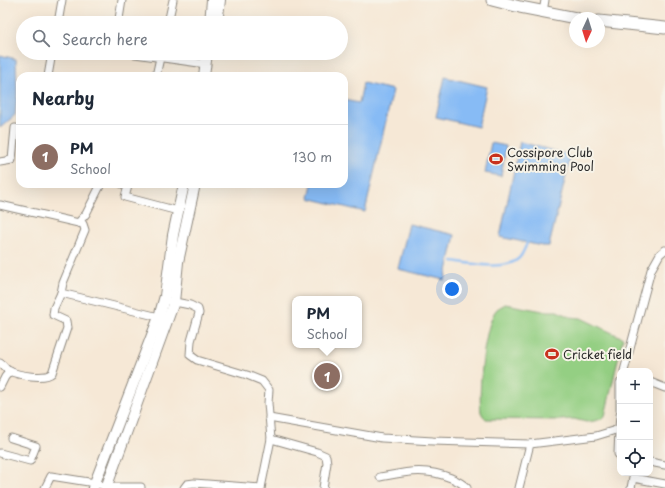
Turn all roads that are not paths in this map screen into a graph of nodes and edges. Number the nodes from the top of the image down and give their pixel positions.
1 (62, 0) edge
2 (122, 0) edge
3 (172, 0) edge
4 (212, 0) edge
5 (220, 0) edge
6 (492, 0) edge
7 (545, 0) edge
8 (543, 12) junction
9 (59, 16) edge
10 (119, 16) edge
11 (169, 16) edge
12 (211, 16) edge
13 (218, 16) edge
14 (569, 17) edge
15 (605, 22) edge
16 (665, 28) edge
17 (51, 60) edge
18 (160, 60) edge
19 (186, 60) edge
20 (206, 60) edge
21 (212, 60) edge
22 (206, 64) junction
23 (49, 72) edge
24 (157, 72) edge
25 (205, 72) edge
26 (211, 72) edge
27 (16, 128) edge
28 (0, 162) edge
29 (99, 188) edge
30 (127, 188) edge
31 (183, 188) edge
32 (194, 188) edge
33 (0, 205) edge
34 (178, 211) junction
35 (78, 222) junction
36 (665, 250) edge
37 (61, 293) junction
38 (169, 300) junction
39 (159, 318) junction
40 (0, 363) edge
41 (625, 368) edge
42 (10, 371) junction
43 (653, 383) edge
44 (0, 387) edge
45 (665, 388) edge
46 (269, 418) junction
47 (617, 430) edge
48 (11, 438) dead end
49 (271, 439) junction
50 (530, 444) junction
51 (0, 454) edge
52 (653, 463) edge
53 (665, 465) edge
54 (634, 476) edge
55 (637, 476) edge
56 (380, 477) dead end
57 (665, 484) edge
58 (94, 485) edge
59 (106, 487) edge
60 (45, 488) edge
61 (140, 488) edge
62 (184, 488) edge
63 (261, 488) edge
64 (323, 488) edge
65 (467, 488) edge
66 (519, 488) edge
67 (631, 488) edge

1 - 9 street
2 - 10 street
3 - 11 street
4 - 12 street
5 - 13 street
6 - 8 main road
7 - 8 street
8 - 14 main road
15 - 16 main road
17 - 23 street
18 - 24 street
19 - 22 street
20 - 22 street
21 - 26 street
22 - 25 street
27 - 28 street
29 - 35 street
30 - 34 street
31 - 34 street
32 - 38 street
33 - 35 street
34 - 38 street
35 - 37 street
36 - 41 street
37 - 39 street
37 - 42 street
38 - 39 street
38 - 46 street
38 - 59 street
39 - 58 street
40 - 42 street
42 - 44 street
43 - 45 street
46 - 49 street
46 - 50 street
47 - 50 street
48 - 51 street
49 - 63 street
49 - 64 street
50 - 66 street
52 - 53 street
54 - 67 street
55 - 57 street
56 - 65 street
58 - 59 street
58 - 60 street
59 - 61 street
62 - 63 street

